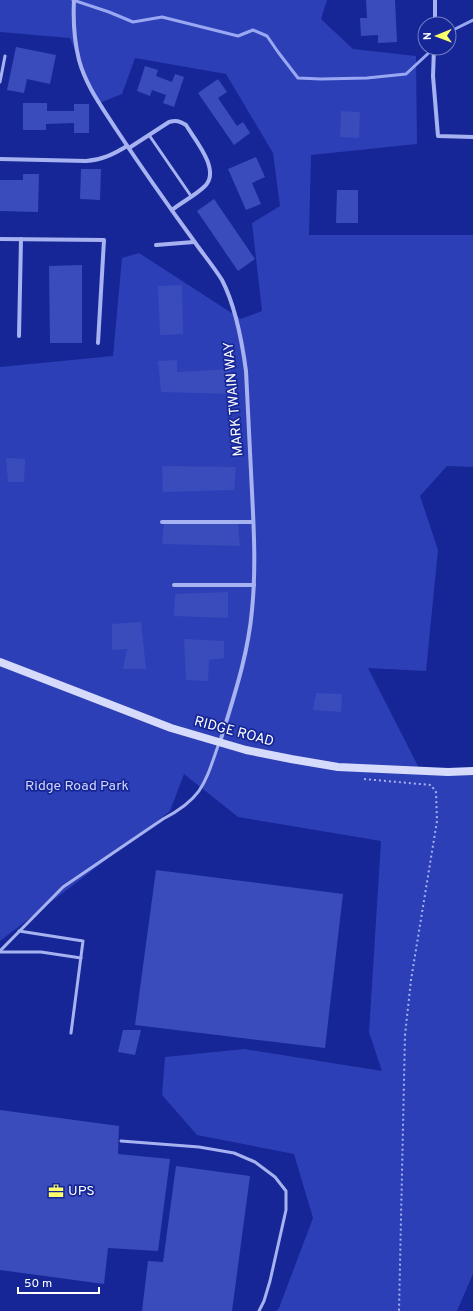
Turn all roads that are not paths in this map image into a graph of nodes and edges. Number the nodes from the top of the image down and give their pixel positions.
1 (74, 0) edge
2 (435, 0) edge
3 (435, 16) edge
4 (5, 56) dead end
5 (434, 56) edge
6 (0, 82) edge
7 (149, 135) junction
8 (473, 137) edge
9 (128, 147) junction
10 (0, 159) edge
11 (191, 196) junction
12 (172, 210) junction
13 (0, 239) edge
14 (20, 239) junction
15 (194, 242) junction
16 (156, 245) dead end
17 (19, 336) dead end
18 (98, 343) dead end
19 (162, 522) dead end
20 (253, 522) junction
21 (174, 585) dead end
22 (254, 586) junction
23 (0, 662) edge
24 (219, 743) junction
25 (473, 771) edge
26 (19, 932) junction
27 (0, 951) edge
28 (81, 958) junction
29 (71, 1033) dead end
30 (121, 1141) dead end
31 (259, 1311) edge

1 - 9 street, MARK TWAIN WAY
2 - 3 street
4 - 6 lane
5 - 8 street
7 - 9 street
7 - 11 lane
7 - 11 street
9 - 10 street
9 - 12 street, MARK TWAIN WAY
11 - 12 street
12 - 15 street, MARK TWAIN WAY
13 - 14 street
14 - 17 street
14 - 18 street
15 - 16 street
15 - 20 street, MARK TWAIN WAY
19 - 20 street
20 - 22 street, MARK TWAIN WAY
21 - 22 street
22 - 24 street, MARK TWAIN WAY
23 - 24 street, RIDGE ROAD
24 - 25 street, RIDGE ROAD
24 - 26 lane
26 - 27 lane
26 - 28 lane
27 - 28 lane
28 - 29 lane
30 - 31 lane

